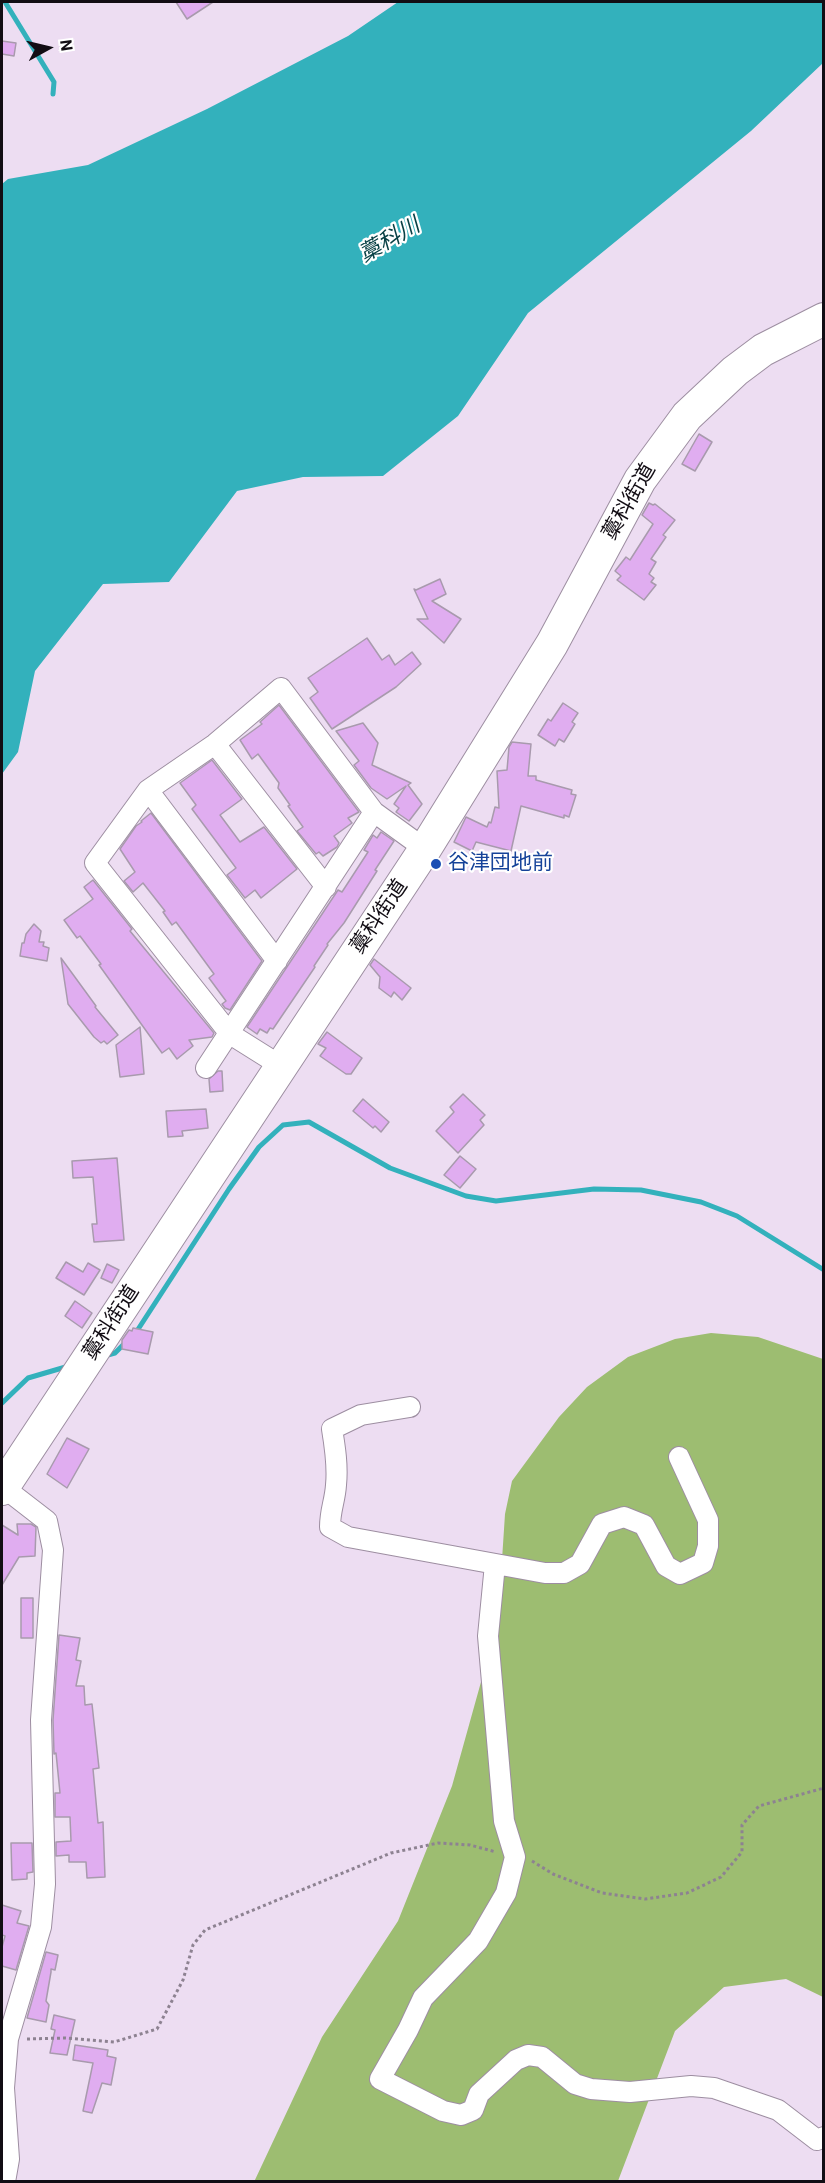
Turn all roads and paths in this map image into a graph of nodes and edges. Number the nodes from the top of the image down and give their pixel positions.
1 (824, 318) edge
2 (215, 744) junction
3 (148, 790) junction
4 (374, 812) junction
5 (425, 849) junction
6 (326, 887) junction
7 (277, 961) junction
8 (230, 1034) junction
9 (281, 1066) junction
10 (206, 1068) dead end
11 (410, 1407) dead end
12 (679, 1457) dead end
13 (2, 1488) edge
14 (495, 1564) junction
15 (824, 1788) edge
16 (514, 1857) junction
17 (4, 2039) edge
18 (824, 2136) edge
19 (5, 2181) edge

1 - 5 highway, 藁科街道
2 - 3 street
2 - 4 street
2 - 6 street
3 - 7 street
3 - 8 street
4 - 5 street
4 - 6 street
5 - 9 highway, 藁科街道
6 - 7 street
7 - 8 street
8 - 9 street
8 - 10 street
9 - 13 highway, 藁科街道
11 - 14 street
12 - 14 street
13 - 17 street
14 - 16 street
15 - 16 path
16 - 17 path
16 - 18 street
17 - 19 street

